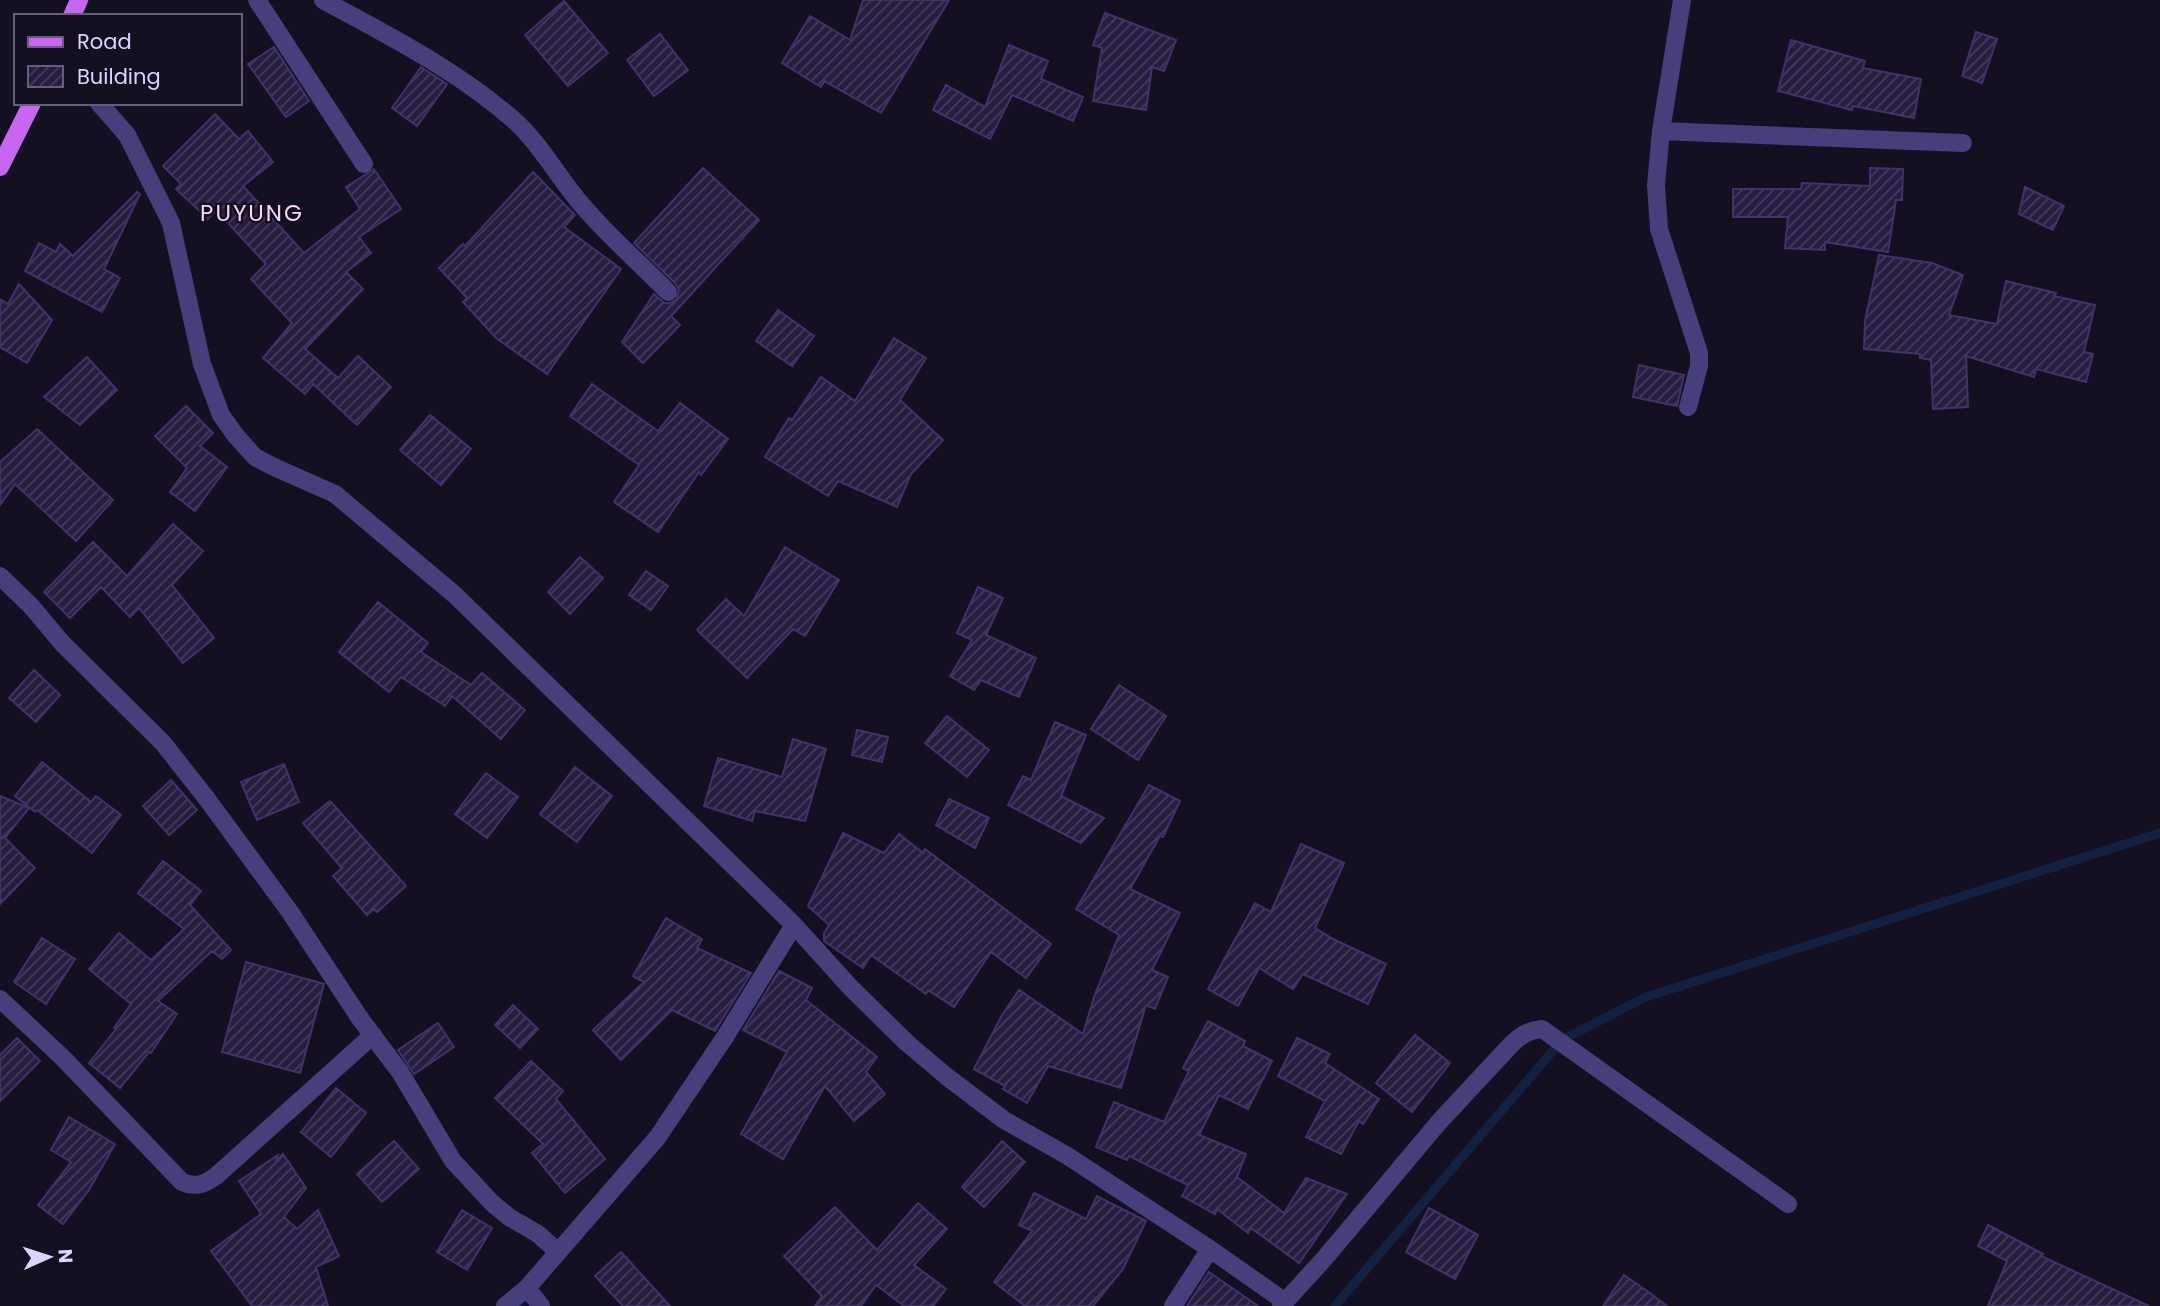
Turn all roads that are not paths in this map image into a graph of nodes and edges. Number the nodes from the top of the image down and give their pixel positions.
1 (257, 0) edge
2 (323, 0) edge
3 (1682, 0) edge
4 (31, 105) edge
5 (101, 105) edge
6 (1661, 131) junction
7 (1963, 142) dead end
8 (364, 164) dead end
9 (0, 167) edge
10 (668, 292) dead end
11 (1688, 407) dead end
12 (0, 576) edge
13 (794, 925) junction
14 (0, 999) edge
15 (373, 1035) junction
16 (1788, 1204) dead end
17 (1209, 1249) junction
18 (557, 1251) junction
19 (527, 1288) junction
20 (1282, 1303) edge
21 (505, 1306) edge
22 (541, 1306) edge
23 (1173, 1306) edge

1 - 8 street
2 - 10 street
3 - 6 street
4 - 9 main road
5 - 13 street
6 - 7 street
6 - 11 street
12 - 15 street
13 - 17 street
13 - 18 street
14 - 15 street
15 - 18 street
16 - 20 street
17 - 20 street
17 - 23 street
18 - 19 street
19 - 21 street
19 - 22 street

